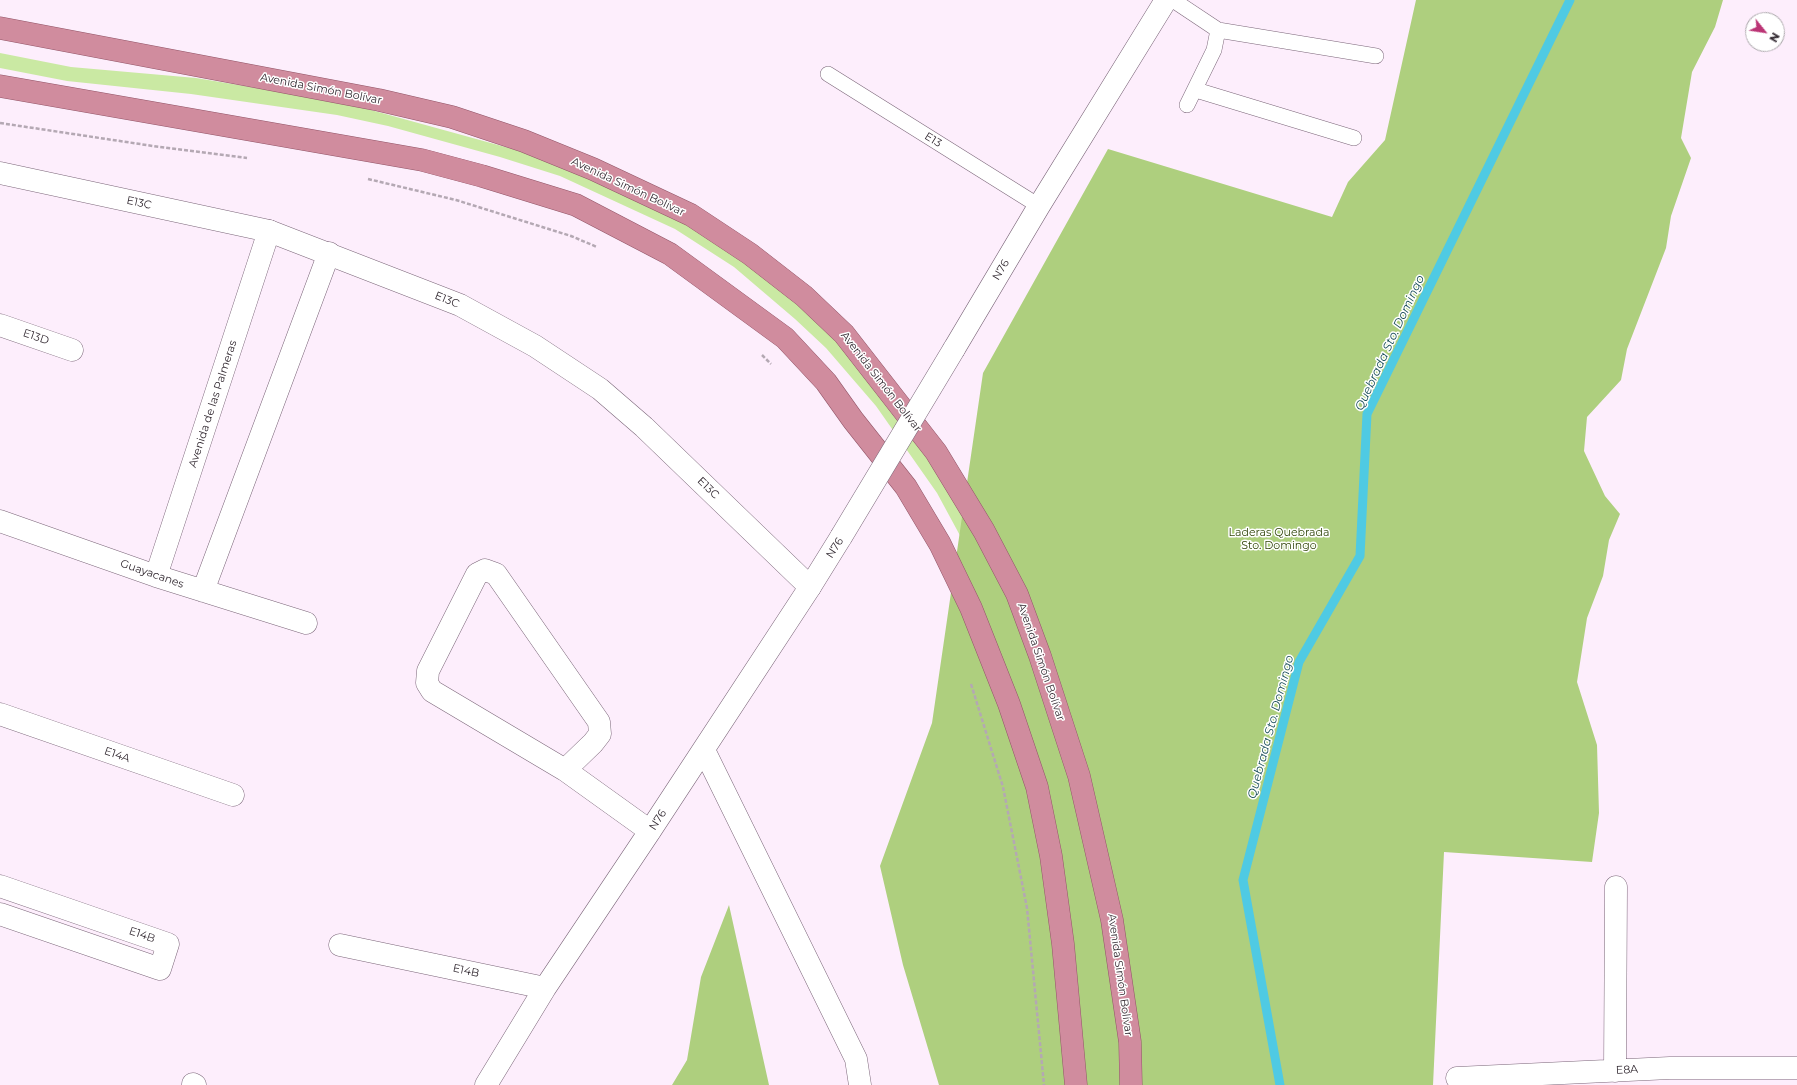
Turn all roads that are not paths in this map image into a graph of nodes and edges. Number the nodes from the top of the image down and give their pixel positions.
1 (1166, 0) edge
2 (1173, 0) edge
3 (0, 28) edge
4 (1218, 30) junction
5 (1376, 56) dead end
6 (828, 74) dead end
7 (0, 86) edge
8 (1196, 90) junction
9 (1187, 106) dead end
10 (1354, 138) dead end
11 (0, 173) edge
12 (1039, 206) junction
13 (269, 231) junction
14 (329, 253) junction
15 (0, 325) edge
16 (72, 350) dead end
17 (0, 521) edge
18 (156, 576) junction
19 (810, 587) junction
20 (204, 591) junction
21 (306, 624) dead end
22 (0, 714) edge
23 (704, 750) junction
24 (566, 770) junction
25 (233, 795) dead end
26 (650, 831) junction
27 (0, 886) edge
28 (1616, 887) dead end
29 (0, 914) edge
30 (340, 945) dead end
31 (545, 988) junction
32 (1797, 1068) edge
33 (1615, 1071) junction
34 (1457, 1078) dead end
35 (1577, 1079) edge
36 (486, 1085) edge
37 (860, 1085) edge
38 (1076, 1085) edge
39 (1131, 1085) edge

1 - 12 street, N76
2 - 4 lane
3 - 39 highway, Avenida Simón Bolívar
4 - 5 lane
4 - 8 lane
6 - 12 lane, E13
7 - 38 highway
8 - 9 lane
8 - 10 lane
11 - 13 street, E13C
12 - 19 street, N76, bridge
13 - 14 street, E13C
13 - 18 street, Avenida de las Palmeras
14 - 19 street, E13C
14 - 20 street
15 - 16 street, E13D
17 - 18 street, Guayacanes
18 - 20 street, Guayacanes
19 - 23 street, N76
20 - 21 street, Guayacanes
22 - 25 street, E14A
23 - 26 street, N76
23 - 37 street
24 - 24 street
24 - 26 street
26 - 31 street, N76
27 - 29 street, E14B
28 - 33 street
30 - 31 street, E14B
31 - 36 street, N76
32 - 33 street, E8A
33 - 35 street, E8A
34 - 35 street, E8A

